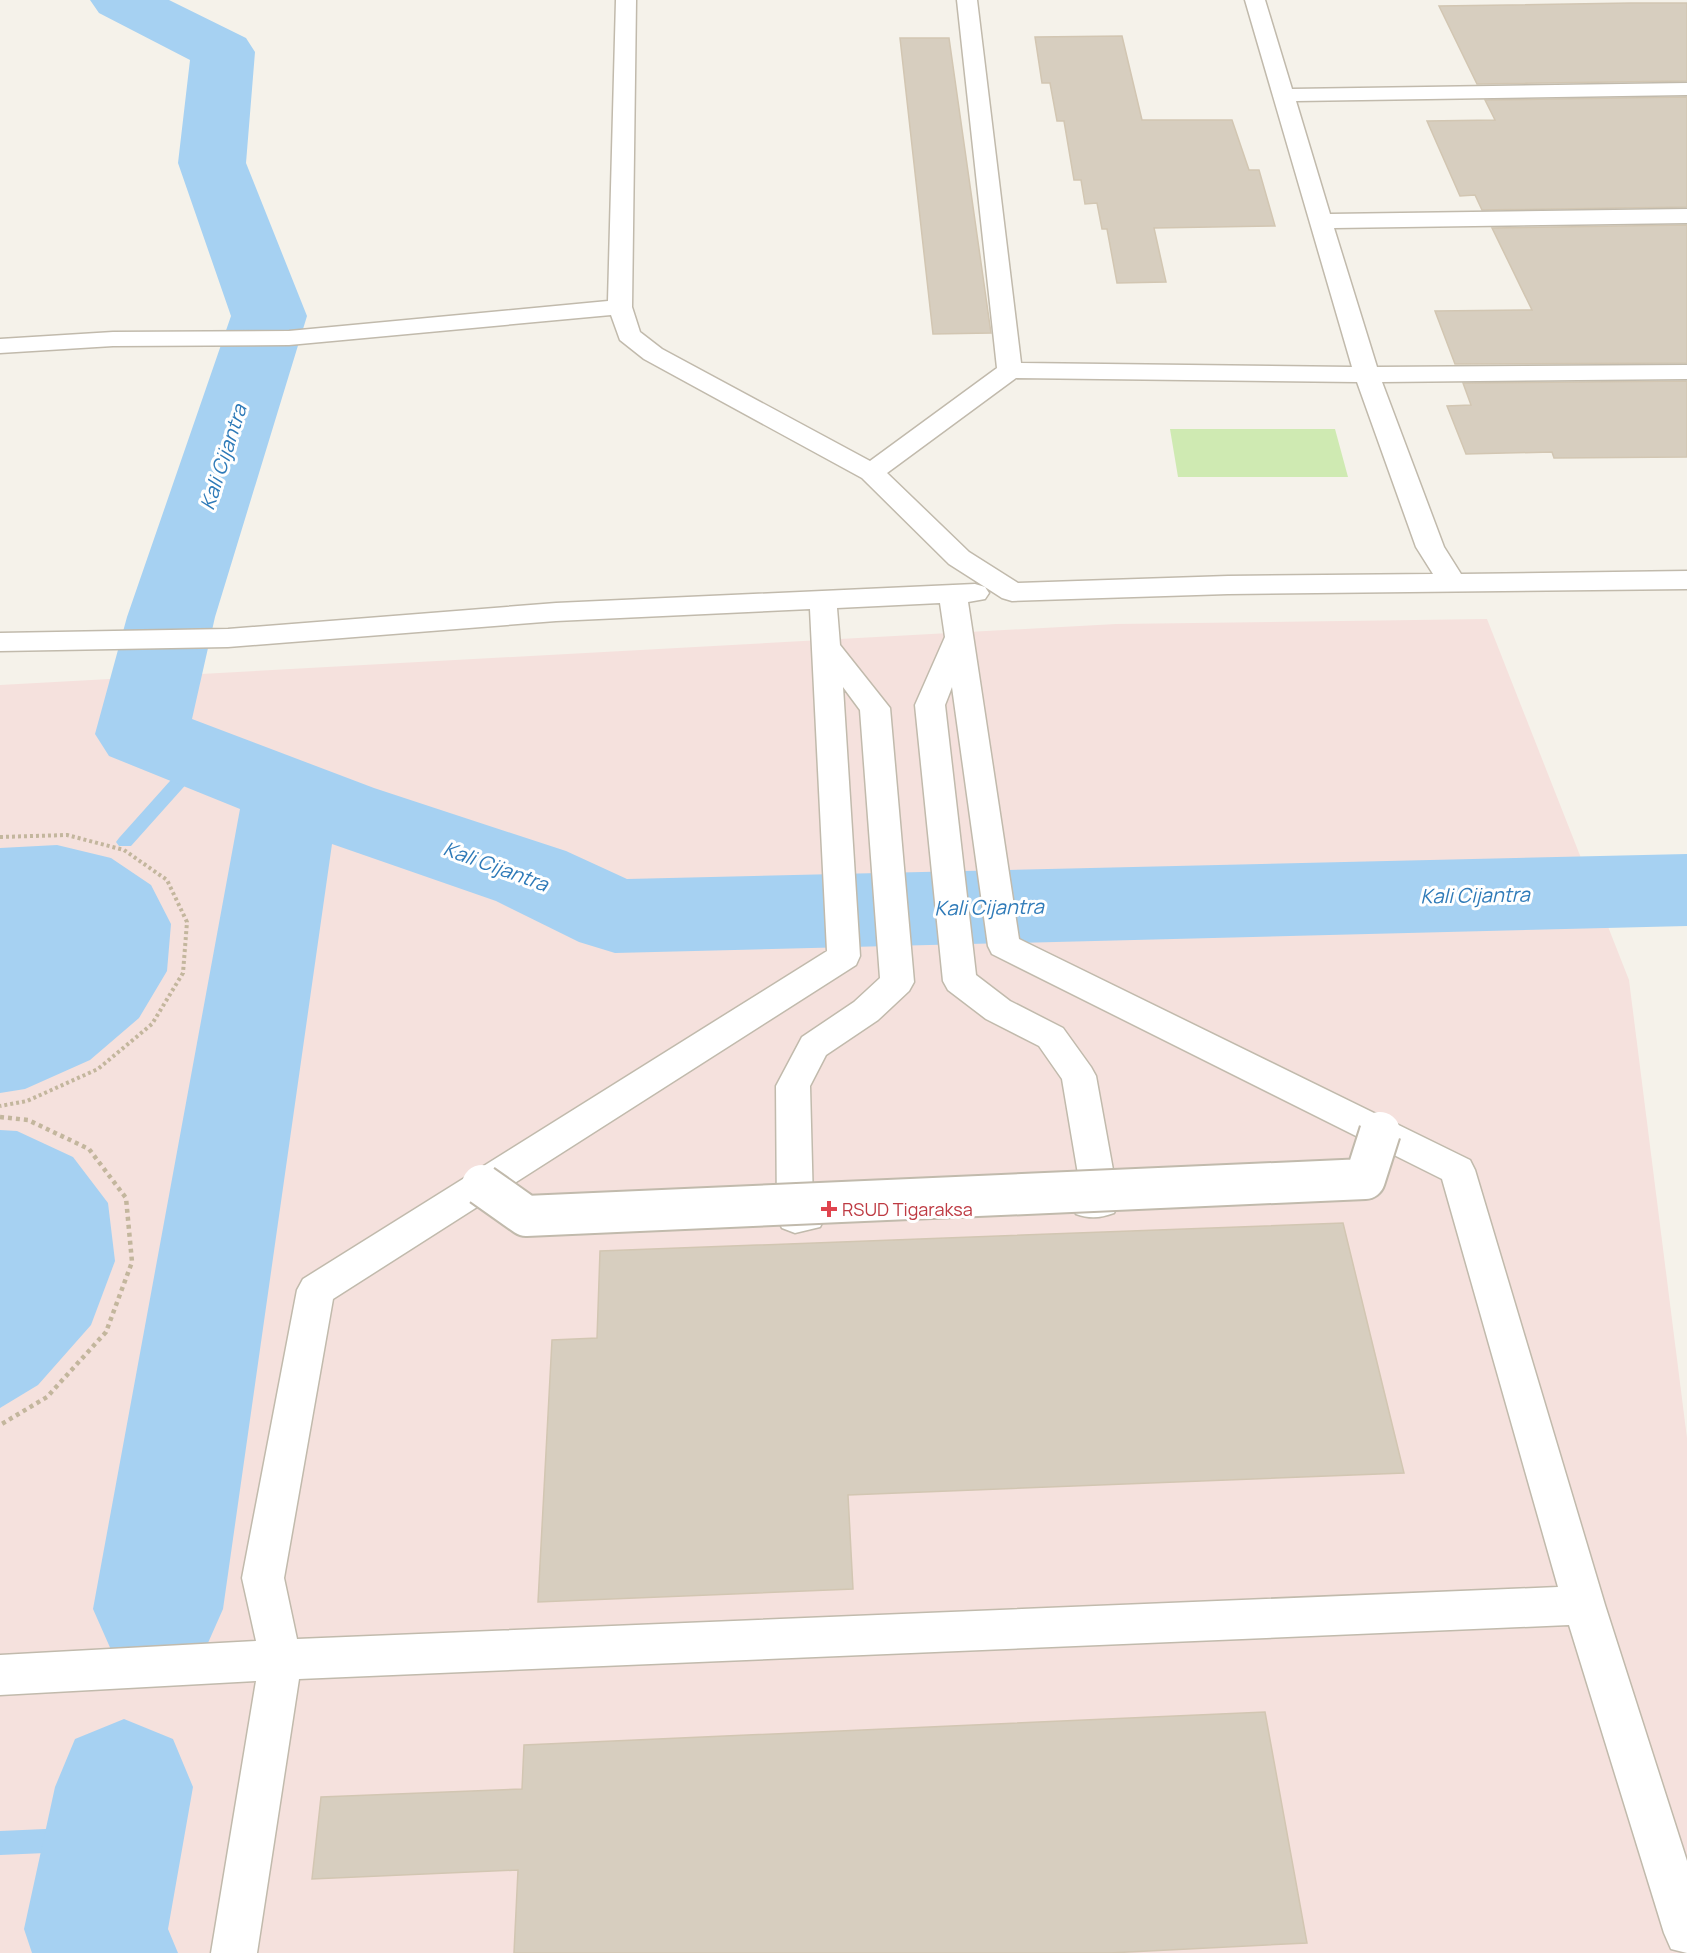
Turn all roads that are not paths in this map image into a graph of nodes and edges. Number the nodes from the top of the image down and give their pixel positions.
1 (626, 0) edge
2 (967, 0) edge
3 (1255, 0) edge
4 (1687, 89) edge
5 (1283, 94) junction
6 (1687, 216) edge
7 (1321, 221) junction
8 (620, 307) junction
9 (0, 346) edge
10 (1010, 370) junction
11 (1687, 372) edge
12 (1368, 375) junction
13 (872, 472) junction
14 (1687, 580) edge
15 (1452, 582) junction
16 (1012, 592) junction
17 (953, 594) junction
18 (823, 600) junction
19 (959, 637) junction
20 (0, 642) edge
21 (825, 645) junction
22 (1380, 1132) junction
23 (482, 1185) junction
24 (1584, 1605) junction
25 (281, 1660) junction
26 (0, 1675) edge
27 (1687, 1933) edge
28 (234, 1953) edge

1 - 8 street
2 - 10 street
3 - 5 street
4 - 5 street
5 - 7 street
6 - 7 street
7 - 12 street
8 - 9 street
8 - 13 street
10 - 12 street
10 - 13 street
11 - 12 street
12 - 15 street
13 - 16 street
14 - 15 street
15 - 16 street
16 - 17 street
17 - 18 street
17 - 19 street
18 - 20 street
18 - 21 street
19 - 21 street
19 - 22 street
21 - 23 street
22 - 23 street, bridge
22 - 24 street
23 - 25 street
24 - 25 street
24 - 27 street
25 - 26 street
25 - 28 street

